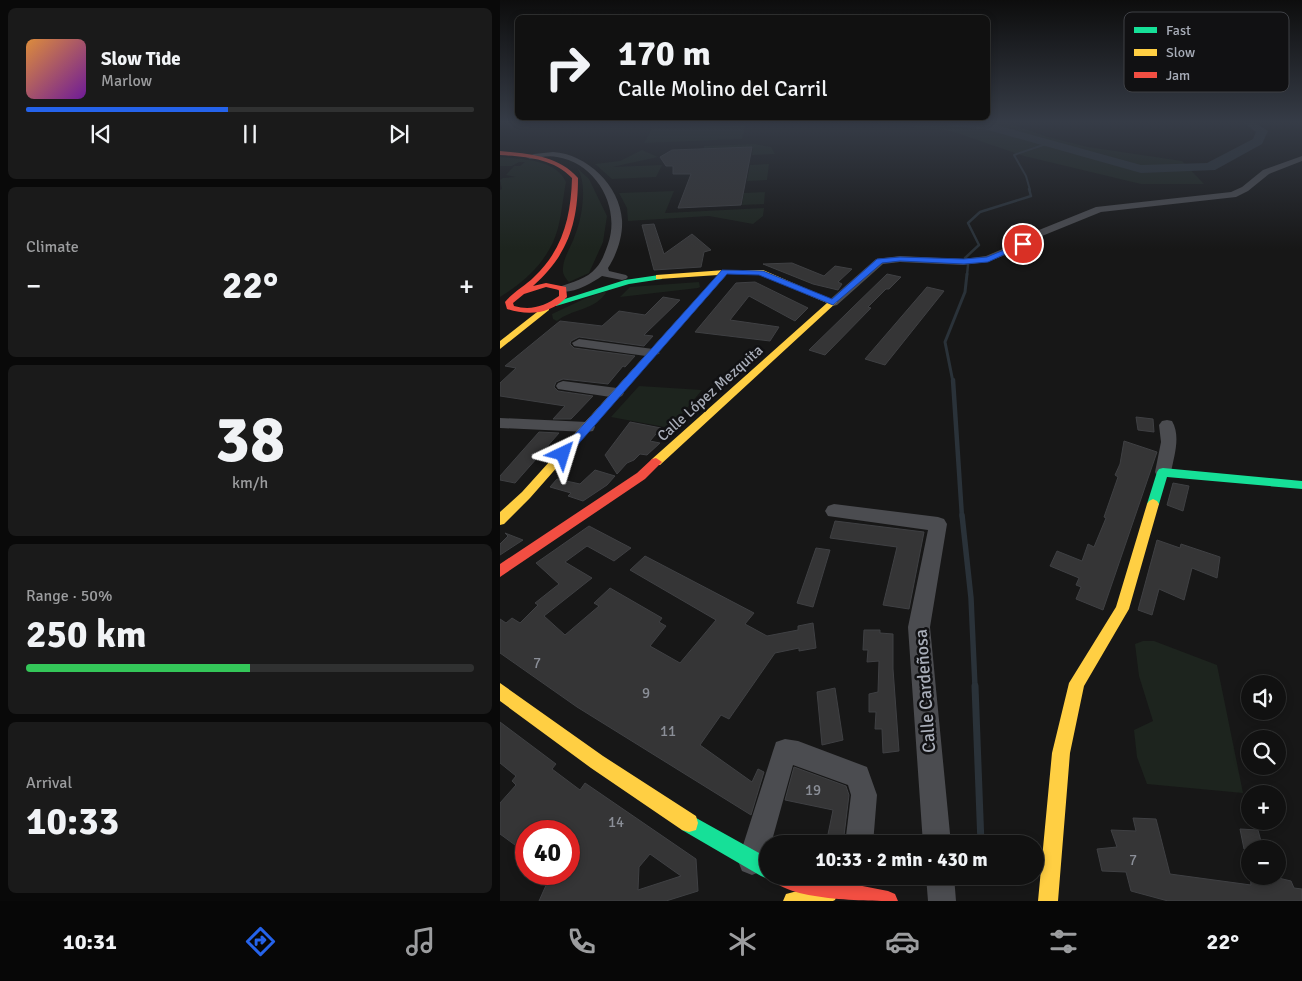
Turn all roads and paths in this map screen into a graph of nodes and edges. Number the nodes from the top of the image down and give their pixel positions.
1 (561, 165) edge
2 (583, 165) edge
3 (1284, 165) edge
4 (553, 263) junction
5 (603, 268) junction
6 (725, 272) junction
7 (662, 276) junction
8 (622, 277) junction
9 (561, 289) junction
10 (524, 290) junction
11 (833, 302) junction
12 (508, 305) edge
13 (551, 306) junction
14 (504, 343) edge
15 (579, 343) dead end
16 (653, 353) junction
17 (563, 386) dead end
18 (617, 393) junction
19 (500, 422) edge
20 (1167, 425) dead end
21 (587, 427) junction
22 (1163, 472) junction
23 (1302, 485) edge
24 (834, 510) dead end
25 (500, 520) edge
26 (500, 571) edge
27 (500, 691) edge
28 (766, 835) edge
29 (860, 835) edge
30 (936, 835) edge
31 (759, 864) edge
32 (824, 885) edge
33 (941, 885) edge
34 (846, 887) edge
35 (793, 901) edge
36 (888, 901) edge
37 (942, 901) edge
38 (1048, 901) edge

1 - 4 main road
2 - 5 street
3 - 11 street, Calle López Mezquita
4 - 9 main road
4 - 10 main road
5 - 8 street
5 - 9 street
6 - 7 main road
6 - 11 main road
6 - 16 main road
7 - 8 main road
7 - 13 main road
8 - 9 main road
9 - 10 main road
9 - 13 main road
10 - 12 main road
11 - 26 main road, Calle López Mezquita
12 - 13 main road
12 - 14 main road
13 - 14 main road
15 - 16 street
16 - 18 main road
17 - 18 street
18 - 21 main road
19 - 21 street
20 - 22 street
21 - 25 main road
22 - 23 main road
22 - 38 main road
24 - 30 street, Calle Cardeñosa
27 - 31 main road
28 - 29 street
32 - 34 main road
33 - 37 street
34 - 35 main road
34 - 36 main road

